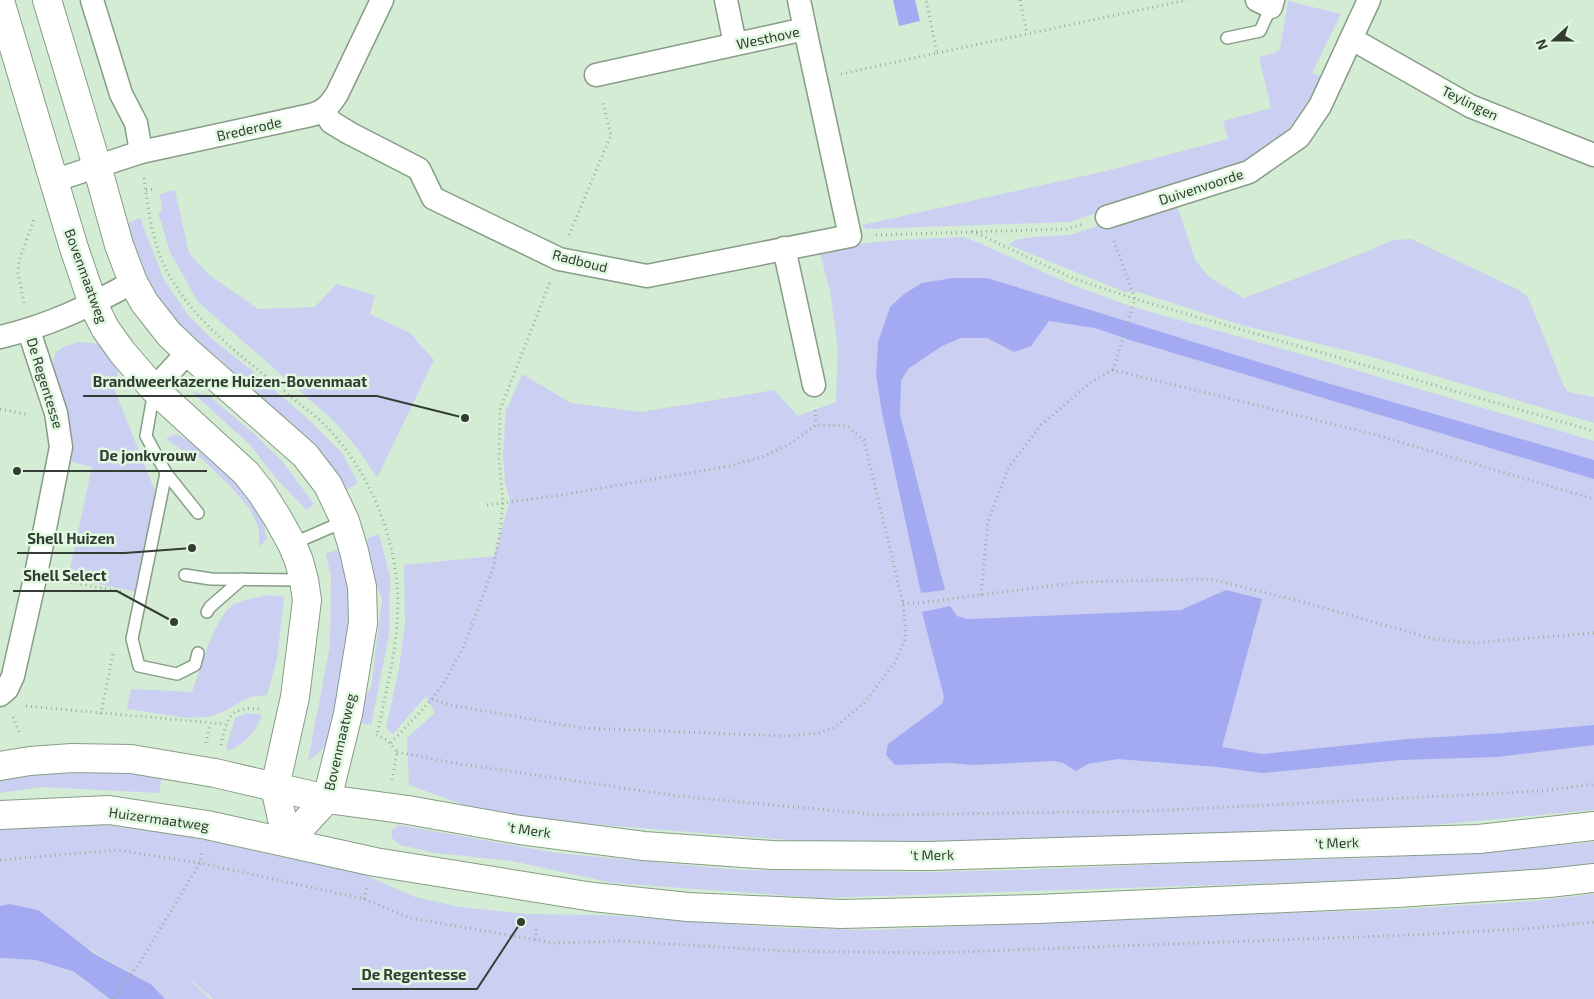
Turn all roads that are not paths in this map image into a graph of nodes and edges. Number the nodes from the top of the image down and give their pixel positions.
1 (46, 0) edge
2 (92, 0) edge
3 (382, 0) edge
4 (726, 0) edge
5 (799, 0) edge
6 (1370, 0) edge
7 (0, 1) edge
8 (1267, 2) edge
9 (805, 29) junction
10 (1227, 38) dead end
11 (1352, 39) junction
12 (736, 44) junction
13 (596, 76) road end
14 (324, 110) junction
15 (141, 152) junction
16 (1594, 155) edge
17 (97, 166) junction
18 (53, 181) junction
19 (1107, 218) road end
20 (850, 236) joint
21 (784, 248) junction
22 (133, 282) junction
23 (93, 304) junction
24 (29, 330) junction
25 (0, 337) edge
26 (188, 352) junction
27 (814, 385) dead end
28 (154, 389) junction
29 (166, 473) junction
30 (198, 513) dead end
31 (345, 521) junction
32 (292, 544) junction
33 (185, 575) dead end
34 (242, 579) junction
35 (304, 580) junction
36 (207, 612) dead end
37 (198, 653) dead end
38 (1, 695) edge
39 (0, 766) edge
40 (275, 787) junction
41 (327, 799) junction
42 (0, 815) edge
43 (1594, 826) edge
44 (288, 842) junction
45 (1594, 878) edge

1 - 17 main road, Bovenmaatweg
2 - 15 street
3 - 14 street
4 - 12 street
5 - 9 street
6 - 11 street, Duivenvoorde
7 - 18 main road, Bovenmaatweg
8 - 10 lane
9 - 12 street, Westhove
9 - 20 street, Westhove
11 - 16 street, Teylingen
11 - 19 street, Duivenvoorde
12 - 13 street, Westhove
14 - 15 street, Brederode
14 - 21 street, Radboud
15 - 17 street, Brederode
17 - 18 street, Brederode
17 - 22 main road, Bovenmaatweg
18 - 23 main road, Bovenmaatweg
20 - 21 street, Radboud
21 - 27 street
22 - 23 street, De Regentesse
22 - 26 main road, Bovenmaatweg
23 - 24 street, De Regentesse
23 - 28 main road, Bovenmaatweg
24 - 25 street, De Regentesse
24 - 38 street, De Regentesse
26 - 28 street
26 - 31 main road, Bovenmaatweg
28 - 29 lane
28 - 32 main road, Bovenmaatweg
29 - 30 lane
29 - 37 lane
31 - 32 lane
31 - 41 main road, Bovenmaatweg
32 - 35 main road, Bovenmaatweg
33 - 34 lane
34 - 35 lane
34 - 36 lane
35 - 40 main road, Bovenmaatweg
39 - 40 main road
40 - 41 main road, 't Merk
40 - 44 main road, Bovenmaatweg
41 - 43 main road, 't Merk
41 - 44 main road, Bovenmaatweg
42 - 44 main road, Huizermaatweg
44 - 45 main road

